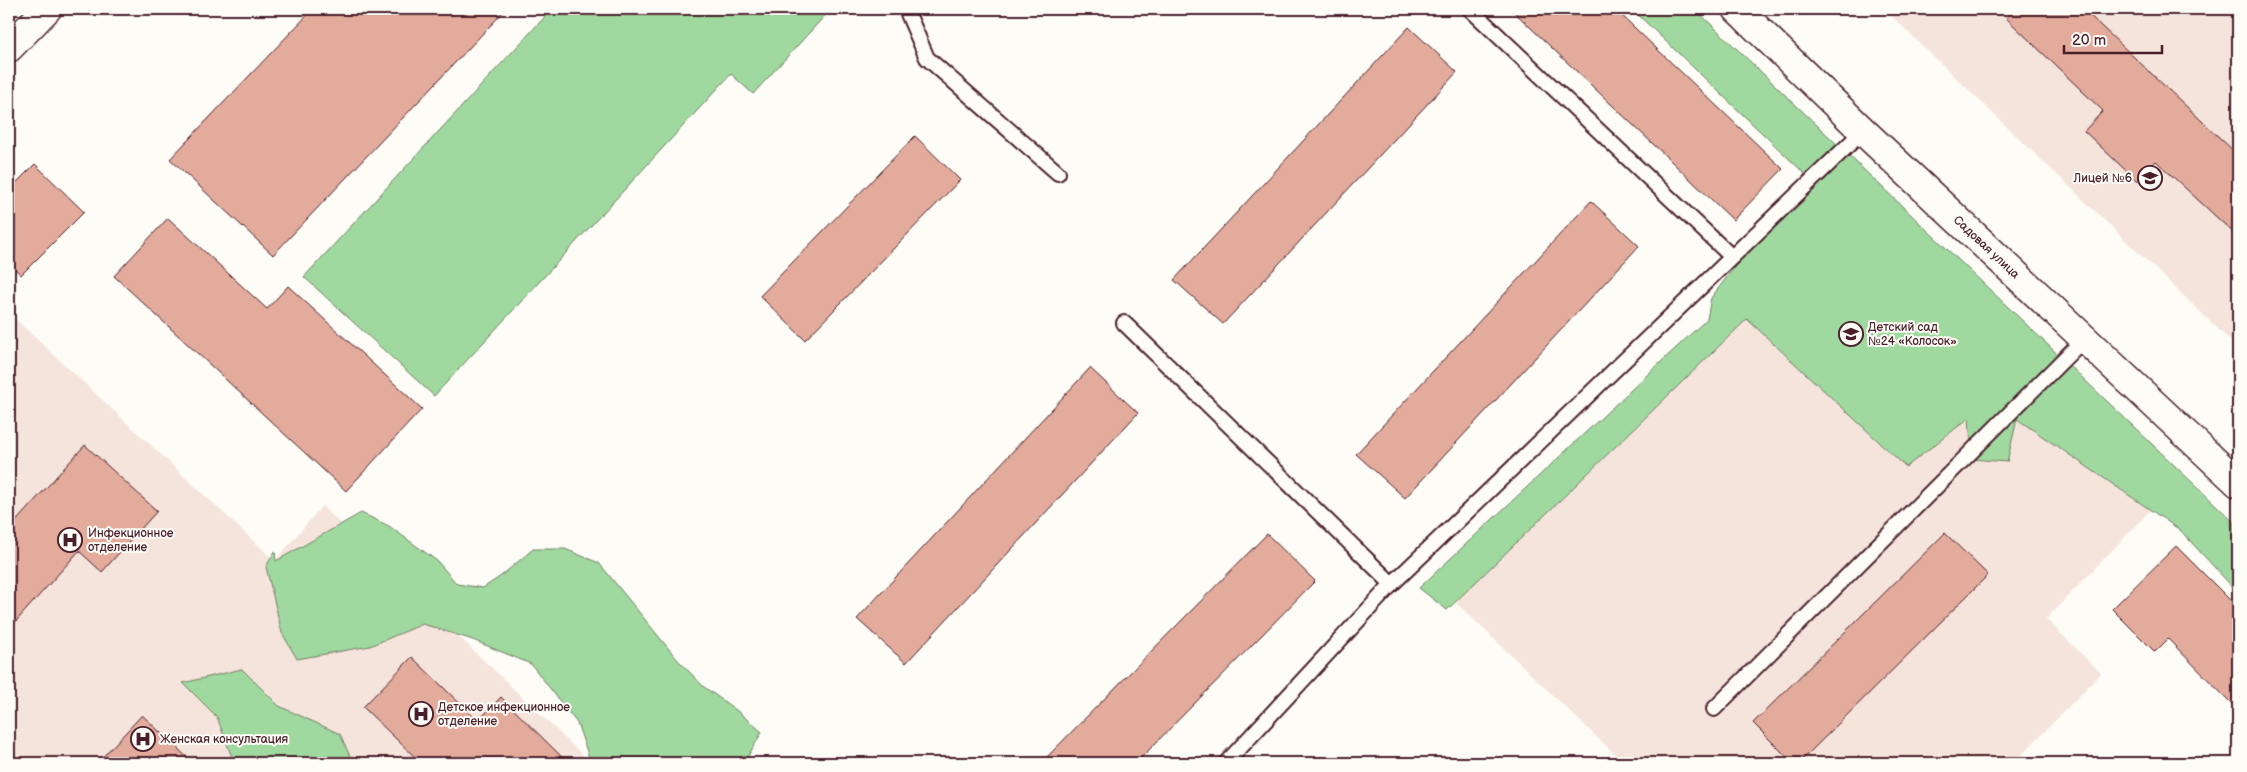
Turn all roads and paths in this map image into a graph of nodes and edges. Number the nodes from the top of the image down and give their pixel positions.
1 (47, 9) edge
2 (906, 9) edge
3 (1470, 9) edge
4 (1737, 9) edge
5 (9, 48) edge
6 (1863, 131) junction
7 (1058, 173) dead end
8 (1732, 257) junction
9 (1124, 323) dead end
10 (2085, 338) junction
11 (2238, 483) edge
12 (1392, 584) junction
13 (1714, 709) dead end
14 (1226, 763) edge

1 - 5 street
2 - 7 lane
3 - 8 lane
4 - 6 street, Садовая улица
6 - 8 lane
6 - 10 street, Садовая улица
8 - 12 lane
9 - 12 lane
10 - 11 street, Садовая улица
10 - 13 lane
12 - 14 lane

